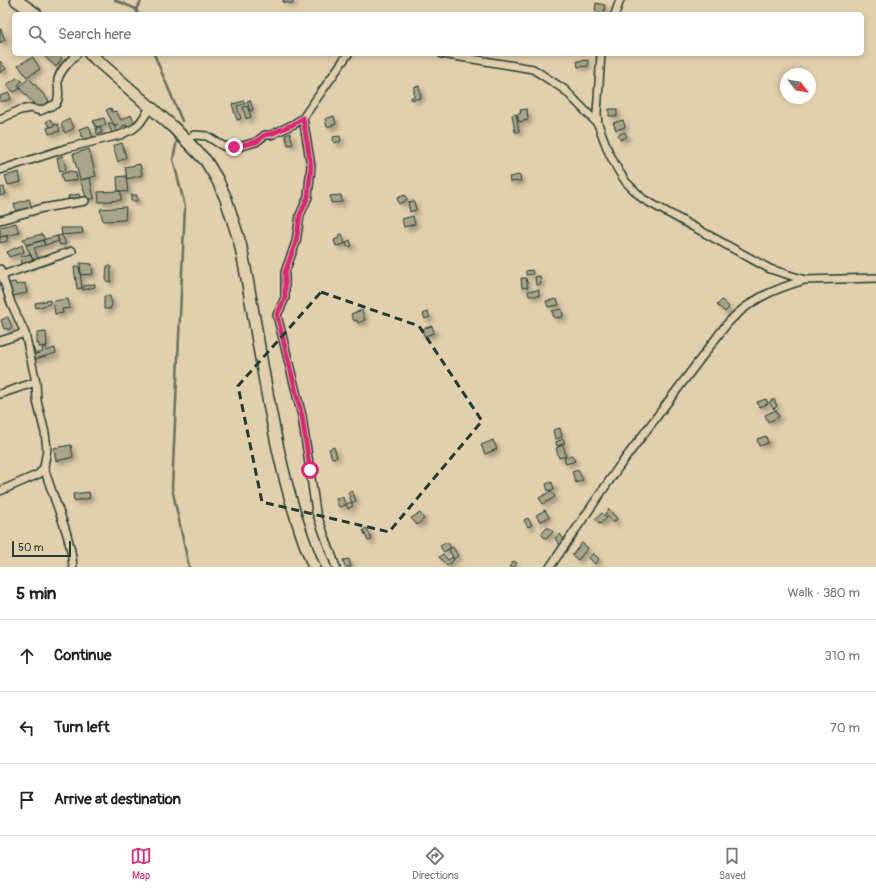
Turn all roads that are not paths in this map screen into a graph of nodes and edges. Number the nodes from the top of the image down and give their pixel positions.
1 (16, 0) edge
2 (620, 0) edge
3 (33, 12) edge
4 (616, 12) edge
5 (75, 56) edge
6 (92, 56) edge
7 (347, 56) edge
8 (454, 56) edge
9 (602, 56) edge
10 (151, 107) junction
11 (303, 118) junction
12 (0, 119) edge
13 (598, 124) junction
14 (187, 140) junction
15 (0, 170) edge
16 (85, 201) dead end
17 (0, 220) edge
18 (72, 251) dead end
19 (1, 273) edge
20 (876, 278) edge
21 (806, 280) junction
22 (25, 333) junction
23 (0, 341) edge
24 (36, 382) junction
25 (0, 394) edge
26 (44, 467) junction
27 (0, 491) edge
28 (73, 567) edge
29 (314, 567) edge
30 (336, 567) edge
31 (550, 567) edge

1 - 3 main road
2 - 4 street
5 - 12 street
6 - 10 main road
7 - 11 street
8 - 13 street
9 - 13 street
10 - 14 main road
10 - 15 street
11 - 14 street
11 - 30 street
13 - 21 street
14 - 29 main road
16 - 17 street
18 - 19 street
19 - 22 street
20 - 21 street
21 - 31 street
22 - 23 street
22 - 24 street
24 - 25 street
24 - 26 street
26 - 27 street
26 - 28 street

